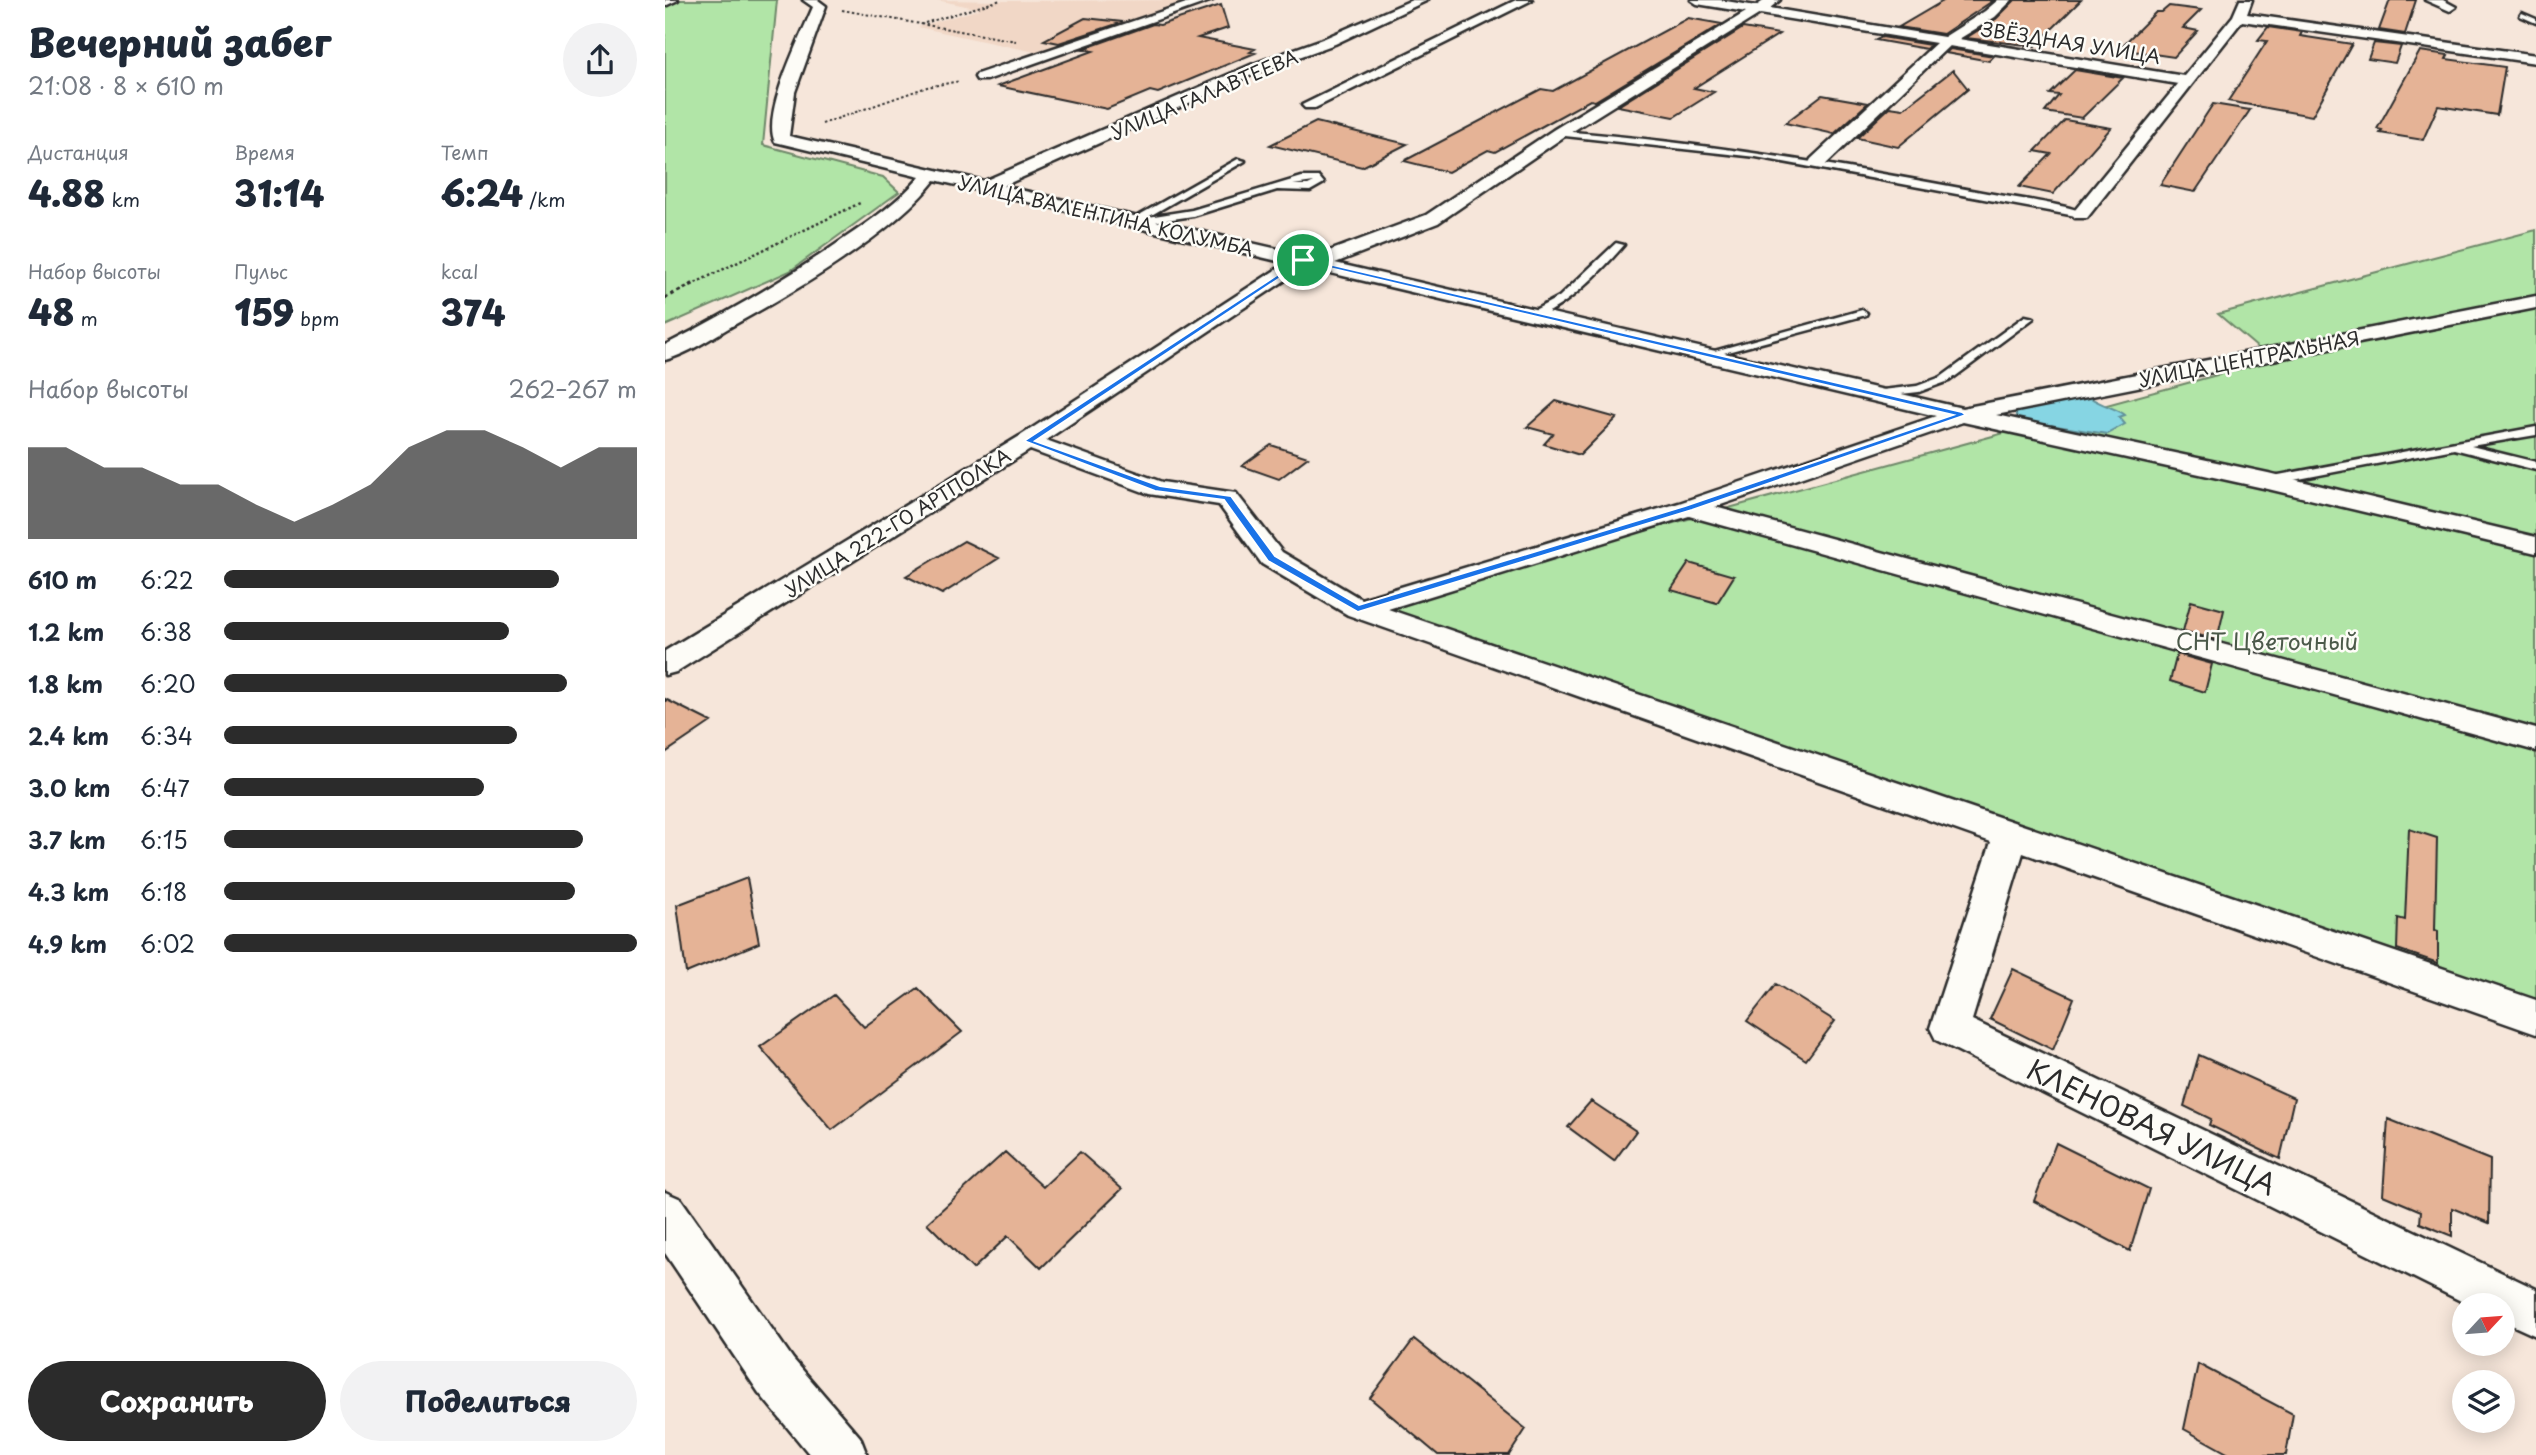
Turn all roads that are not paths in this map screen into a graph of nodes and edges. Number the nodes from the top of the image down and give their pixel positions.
1 (672, 0) edge
2 (1207, 0) edge
3 (1422, 0) edge
4 (1526, 0) edge
5 (1697, 0) edge
6 (1774, 0) edge
7 (2006, 0) edge
8 (2246, 0) edge
9 (2431, 0) edge
10 (665, 2) edge
11 (815, 3) edge
12 (2451, 8) dead end
13 (1755, 10) junction
14 (2522, 15) dead end
15 (2239, 17) junction
16 (2536, 21) edge
17 (1947, 41) junction
18 (2536, 59) edge
19 (982, 77) road end
20 (2189, 81) junction
21 (1310, 105) dead end
22 (1559, 133) junction
23 (1241, 161) dead end
24 (1817, 163) junction
25 (931, 174) junction
26 (986, 187) junction
27 (1279, 188) dead end
28 (2081, 215) joint
29 (1132, 222) junction
30 (1619, 245) dead end
31 (1310, 261) junction
32 (2536, 302) edge
33 (1862, 313) dead end
34 (1532, 315) junction
35 (2029, 318) dead end
36 (665, 353) edge
37 (1705, 355) junction
38 (1874, 394) junction
39 (1962, 415) junction
40 (2536, 431) edge
41 (1028, 441) junction
42 (2454, 444) junction
43 (2536, 466) edge
44 (2268, 481) junction
45 (1688, 508) junction
46 (2536, 545) edge
47 (1358, 608) junction
48 (665, 665) edge
49 (2536, 740) edge
50 (2011, 835) junction
51 (2536, 1017) edge
52 (665, 1214) edge
53 (2536, 1312) edge
54 (842, 1455) edge

1 - 10 street
2 - 19 street
3 - 26 street, УЛИЦА ГАЛАВТЕЕВА
4 - 21 street
5 - 13 street, ЗВЁЗДНАЯ УЛИЦА
6 - 13 street, УЛИЦА 222-ГО АРТПОЛКА
7 - 17 street
8 - 15 street
9 - 12 street
11 - 25 street, УЛИЦА ВАЛЕНТИНА КОЛУМБА
13 - 17 street, ЗВЁЗДНАЯ УЛИЦА
13 - 22 street, УЛИЦА 222-ГО АРТПОЛКА
14 - 16 lane
15 - 18 street
15 - 20 street
17 - 20 street, ЗВЁЗДНАЯ УЛИЦА
17 - 24 street
20 - 28 street
22 - 24 lane
22 - 31 street, УЛИЦА 222-ГО АРТПОЛКА
23 - 29 lane
24 - 28 lane
25 - 26 street, УЛИЦА ВАЛЕНТИНА КОЛУМБА
25 - 36 street
26 - 29 street, УЛИЦА ВАЛЕНТИНА КОЛУМБА
27 - 29 lane
29 - 31 street, УЛИЦА ВАЛЕНТИНА КОЛУМБА
30 - 34 lane
31 - 34 street, УЛИЦА ВАЛЕНТИНА КОЛУМБА
31 - 41 street, УЛИЦА 222-ГО АРТПОЛКА
32 - 39 street, УЛИЦА ЦЕНТРАЛЬНАЯ
33 - 37 lane
34 - 37 street, УЛИЦА ВАЛЕНТИНА КОЛУМБА
35 - 38 lane
37 - 38 street, УЛИЦА ВАЛЕНТИНА КОЛУМБА
38 - 39 street, УЛИЦА ВАЛЕНТИНА КОЛУМБА
39 - 44 street, УЛИЦА ВАЛЕНТИНА КОЛУМБА
39 - 45 street, УЛИЦА ЦЕНТРАЛЬНАЯ
40 - 42 lane
41 - 47 street
41 - 48 street, УЛИЦА 222-ГО АРТПОЛКА
42 - 43 lane
42 - 44 lane
44 - 46 street, УЛИЦА ВАЛЕНТИНА КОЛУМБА
45 - 47 street, УЛИЦА ЦЕНТРАЛЬНАЯ
45 - 49 street
47 - 50 street
50 - 51 street
50 - 53 street, КЛЕНОВАЯ УЛИЦА
52 - 54 street

